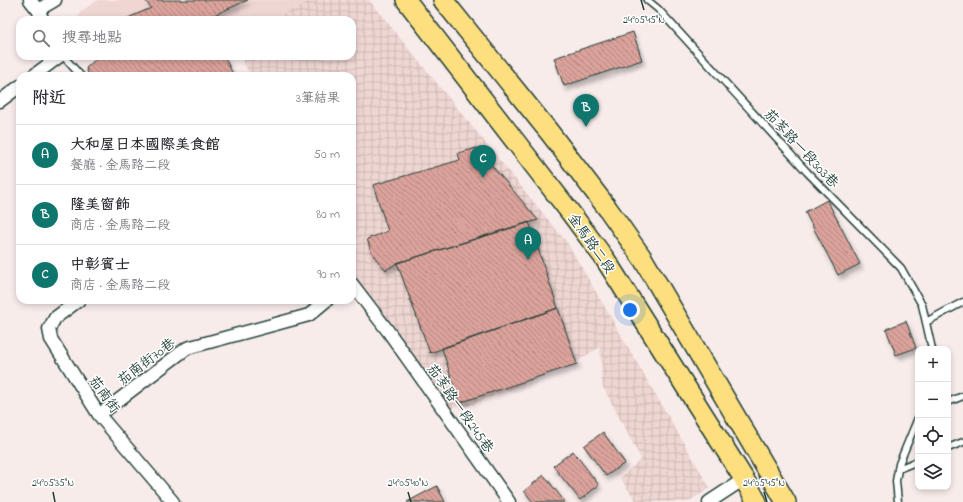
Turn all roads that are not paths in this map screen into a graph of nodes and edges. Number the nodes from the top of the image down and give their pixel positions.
1 (30, 0) edge
2 (55, 0) edge
3 (406, 0) edge
4 (443, 0) edge
5 (647, 0) edge
6 (41, 15) edge
7 (55, 60) edge
8 (67, 60) edge
9 (38, 72) edge
10 (77, 72) edge
11 (16, 89) edge
12 (0, 101) edge
13 (356, 289) edge
14 (963, 302) edge
15 (74, 304) edge
16 (322, 304) edge
17 (926, 322) junction
18 (931, 346) edge
19 (963, 396) edge
20 (951, 401) edge
21 (100, 415) junction
22 (915, 425) edge
23 (963, 442) edge
24 (951, 447) edge
25 (915, 462) edge
26 (898, 468) junction
27 (744, 479) junction
28 (173, 502) edge
29 (509, 502) edge
30 (710, 502) edge
31 (757, 502) edge
32 (786, 502) edge
33 (898, 502) edge

1 - 6 street
2 - 6 street
3 - 27 main road, 金馬路二段
4 - 32 main road
5 - 17 lane, 茄苳路一段303巷
7 - 9 street
8 - 10 lane
11 - 12 street
13 - 29 street, 茄苳路一段245巷
14 - 17 lane
15 - 21 street, 茄南街
16 - 21 street, 茄南街70巷
17 - 18 lane, 茄苳路一段303巷
19 - 20 lane
21 - 28 street, 茄南街
22 - 26 lane
23 - 24 lane
25 - 26 lane
26 - 33 lane
27 - 30 street
27 - 31 main road, 金馬路二段

